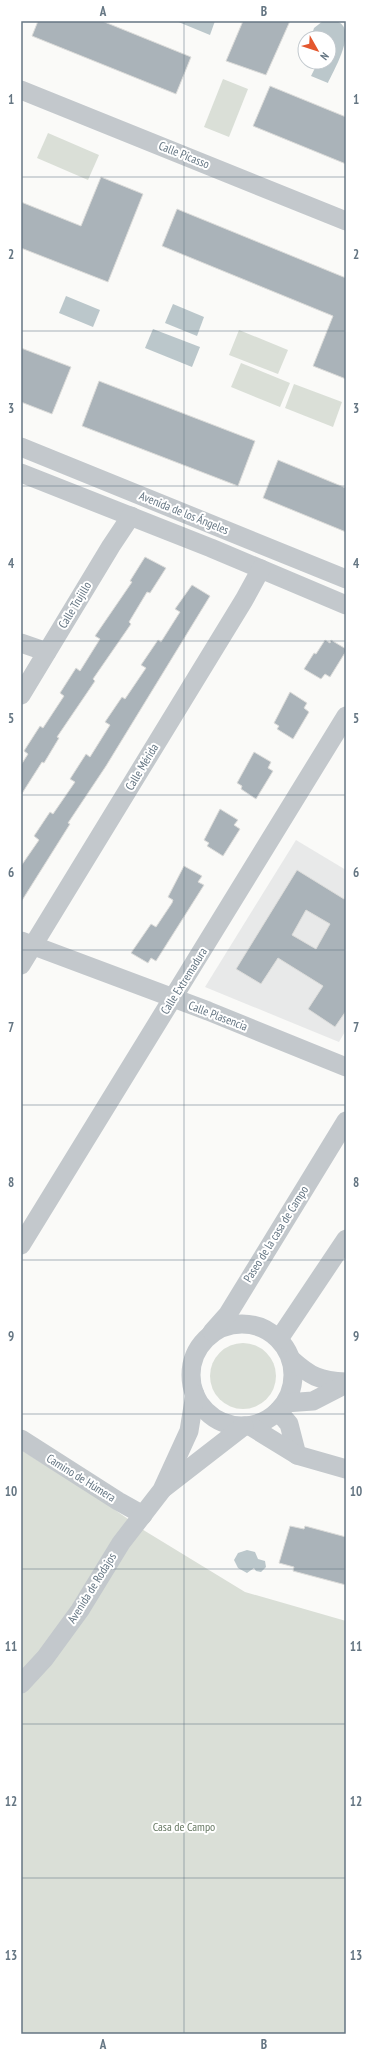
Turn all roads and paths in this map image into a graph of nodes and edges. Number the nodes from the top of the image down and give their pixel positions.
1 (21, 90) edge
2 (346, 221) edge
3 (21, 447) edge
4 (21, 473) edge
5 (131, 516) junction
6 (261, 569) junction
7 (346, 579) edge
8 (346, 604) edge
9 (21, 642) edge
10 (47, 652) junction
11 (21, 695) edge
12 (346, 716) edge
13 (27, 943) edge
14 (21, 964) edge
15 (173, 999) junction
16 (346, 1067) edge
17 (346, 1121) edge
18 (346, 1239) edge
19 (21, 1245) edge
20 (279, 1340) junction
21 (202, 1344) junction
22 (290, 1359) junction
23 (346, 1383) edge
24 (195, 1394) junction
25 (282, 1407) junction
26 (247, 1426) junction
27 (21, 1440) edge
28 (298, 1455) junction
29 (346, 1469) edge
30 (162, 1490) junction
31 (143, 1515) junction
32 (21, 1684) edge

1 - 2 street, Calle Picasso
3 - 7 street, Avenida de los Ángeles
4 - 5 street, Avenida de los Ángeles
5 - 6 street, Avenida de los Ángeles
5 - 10 street, Calle Trujillo
6 - 8 street, Avenida de los Ángeles
6 - 13 street, Calle Mérida
9 - 10 street
10 - 11 street, Calle Trujillo
12 - 15 street, Calle Extremadura
13 - 14 street, Calle Mérida
13 - 15 street, Calle Plasencia
15 - 16 street, Calle Plasencia
15 - 19 street, Calle Extremadura
17 - 21 street, Paseo de la casa de Campo
18 - 20 street
20 - 21 street
20 - 22 street
21 - 24 street
22 - 23 street
22 - 25 street
23 - 25 street
24 - 26 street
24 - 30 street, Avenida de Rodajos
25 - 26 street
25 - 28 street
26 - 28 street
26 - 30 street, Avenida de Rodajos
27 - 31 street, Camino de Húmera
28 - 29 street
30 - 31 street, Avenida de Rodajos
31 - 32 street, Avenida de Rodajos

